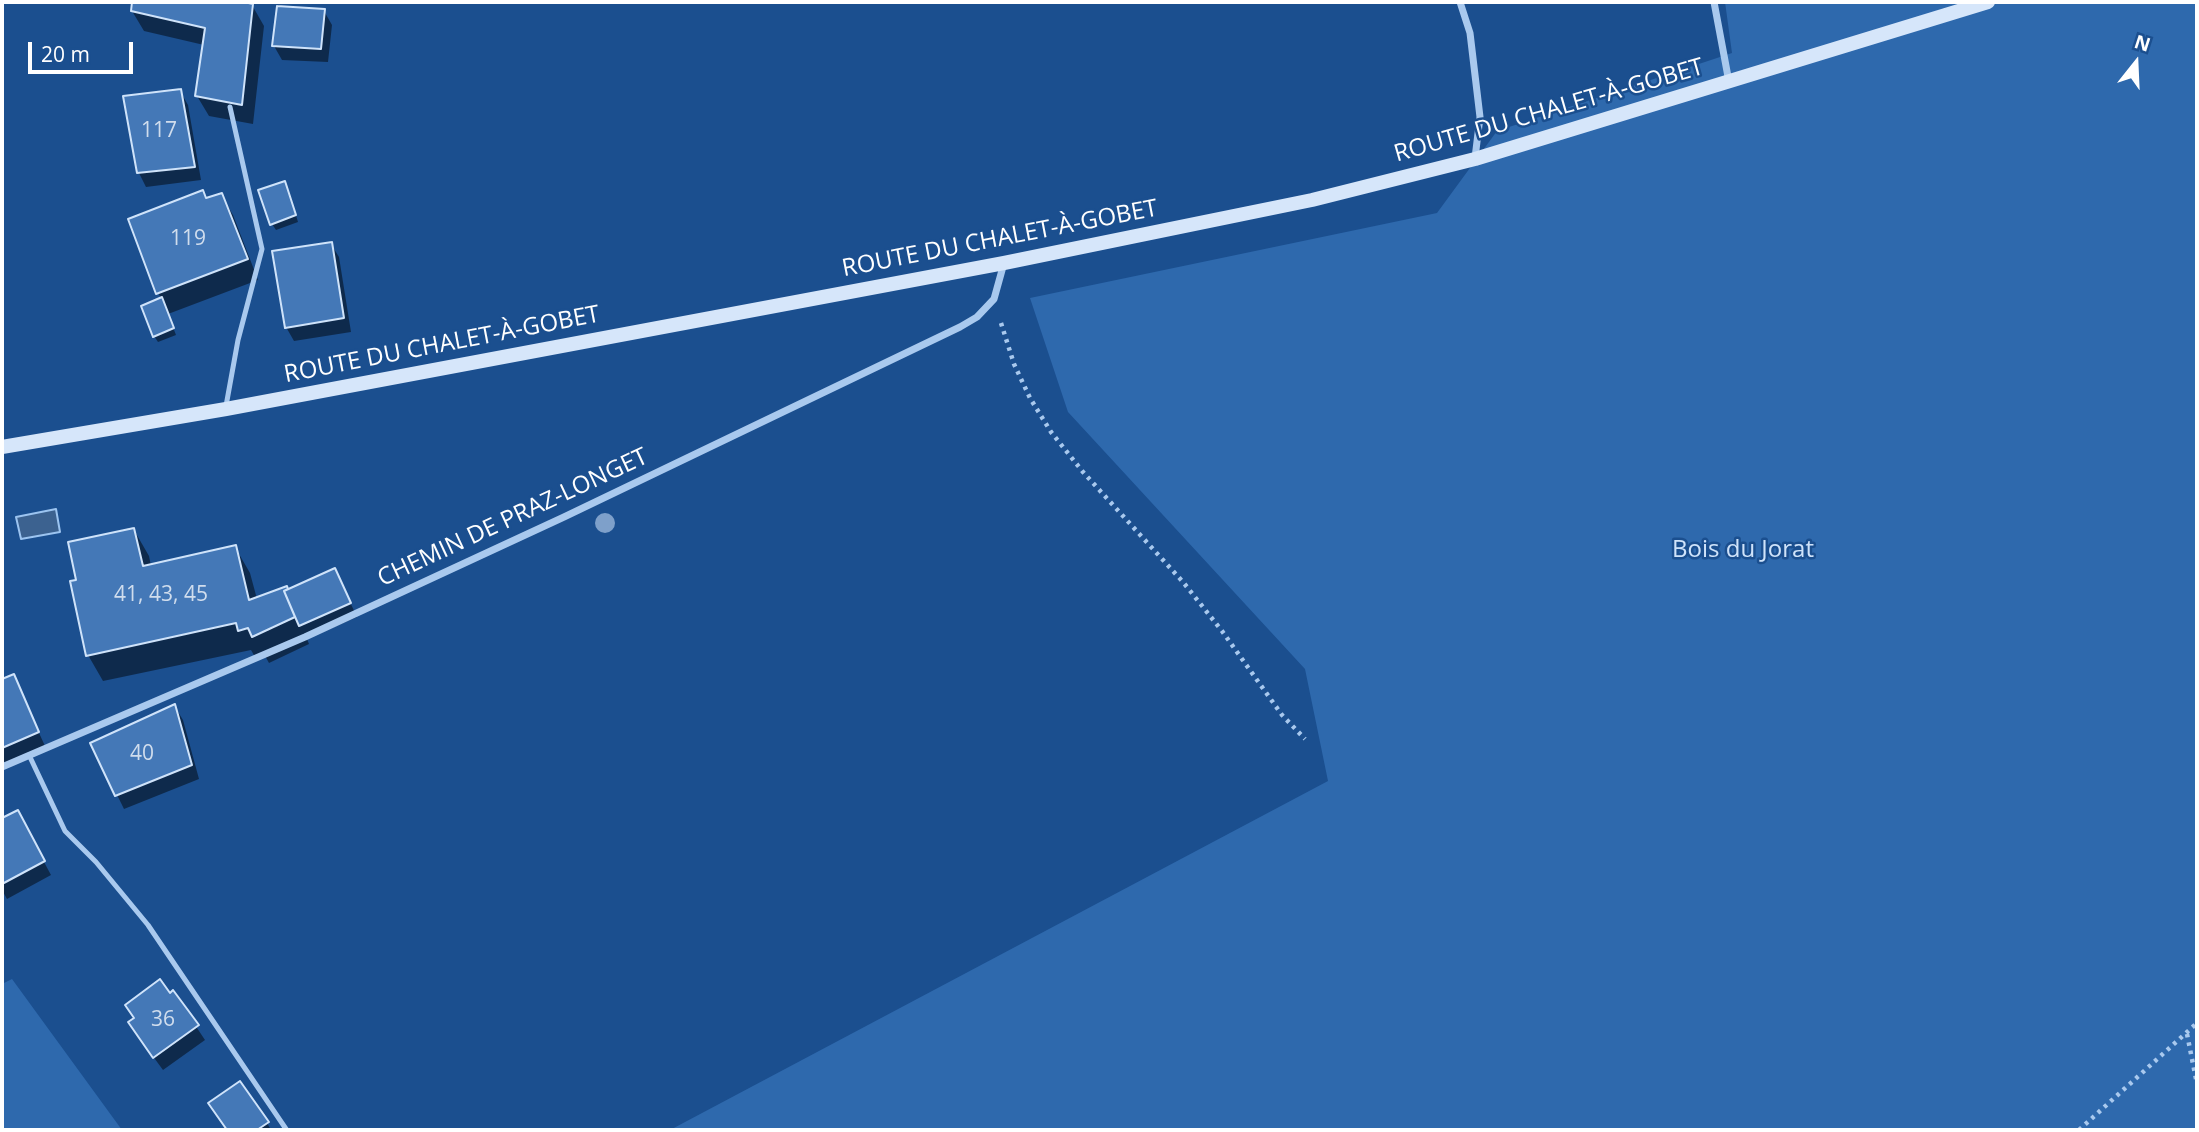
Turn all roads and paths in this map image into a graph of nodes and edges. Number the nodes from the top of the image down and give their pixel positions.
1 (1460, 2) edge
2 (1714, 2) edge
3 (1988, 2) edge
4 (1729, 82) junction
5 (230, 107) dead end
6 (1475, 159) junction
7 (1004, 262) junction
8 (994, 299) junction
9 (226, 409) junction
10 (2, 447) edge
11 (1305, 739) dead end
12 (29, 755) junction
13 (2, 767) edge
14 (2197, 1023) edge
15 (2187, 1034) junction
16 (2197, 1084) edge
17 (286, 1129) edge
18 (2079, 1130) edge

1 - 6 street
2 - 4 street
3 - 4 main road, ROUTE DU CHALET-À-GOBET
4 - 6 main road, ROUTE DU CHALET-À-GOBET
5 - 9 lane
6 - 7 main road, ROUTE DU CHALET-À-GOBET
7 - 8 street
7 - 9 main road, ROUTE DU CHALET-À-GOBET
8 - 11 path
8 - 12 street, CHEMIN DE PRAZ-LONGET
9 - 10 main road, ROUTE DU CHALET-À-GOBET
12 - 13 street, CHEMIN DE PRAZ-LONGET
12 - 17 lane
14 - 15 path
15 - 16 path
15 - 18 path

